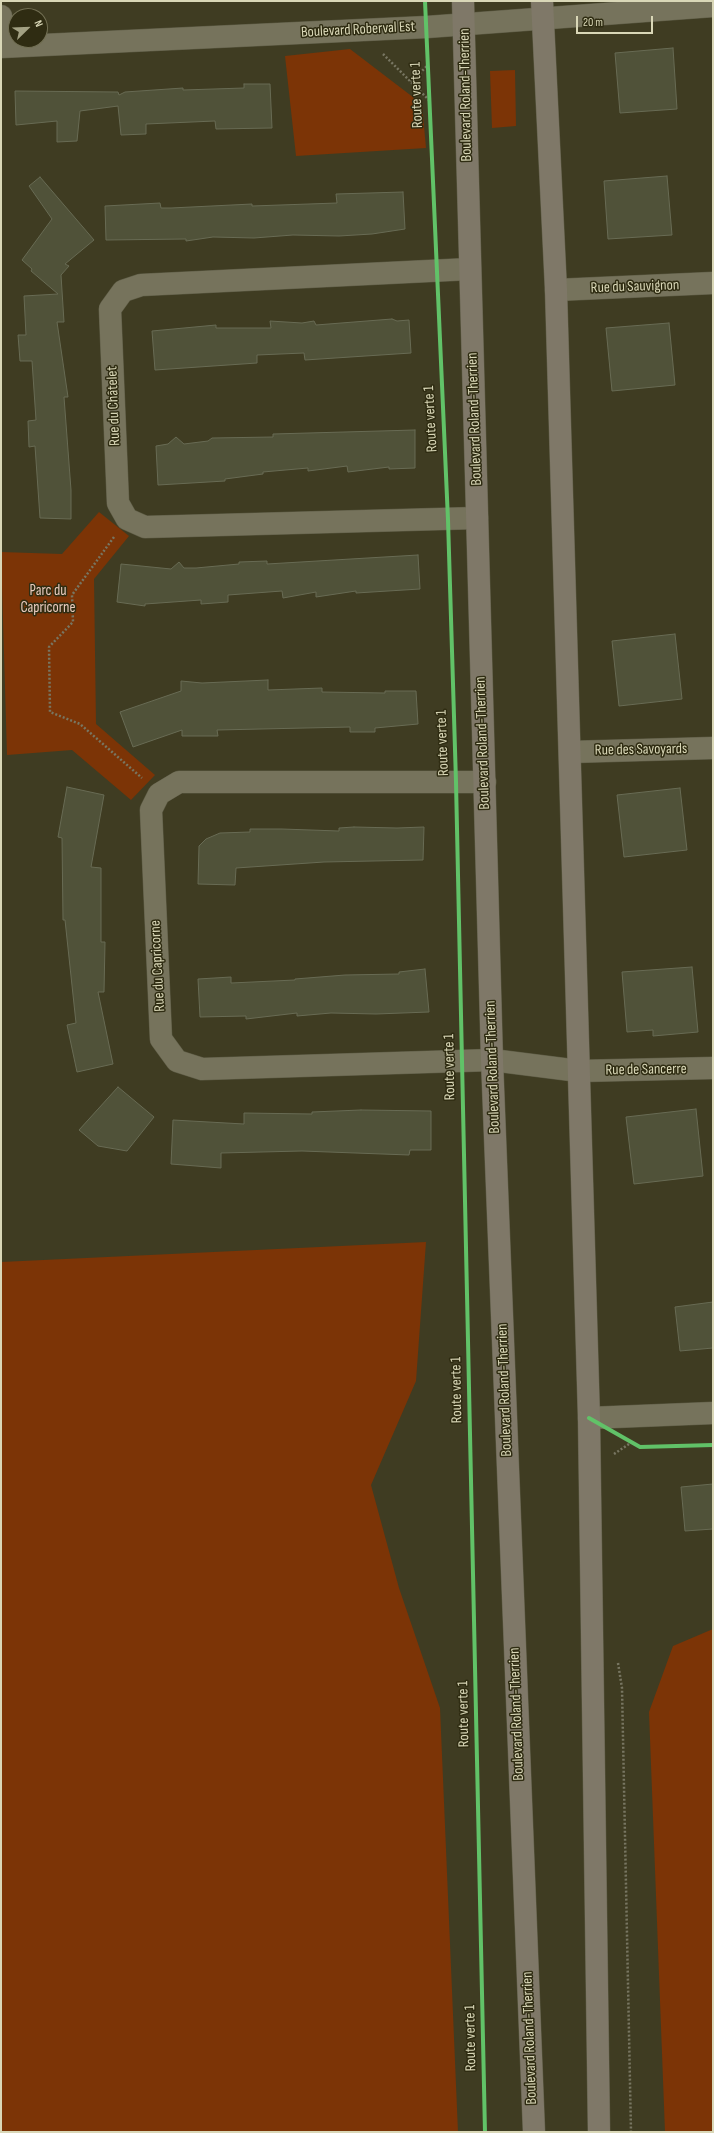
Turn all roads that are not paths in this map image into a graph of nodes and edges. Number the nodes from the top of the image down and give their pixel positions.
1 (463, 1) edge
2 (713, 6) edge
3 (543, 10) edge
4 (1, 16) edge
5 (464, 24) junction
6 (1, 47) edge
7 (470, 269) junction
8 (713, 283) edge
9 (556, 290) junction
10 (477, 518) junction
11 (713, 748) edge
12 (570, 752) junction
13 (484, 782) junction
14 (492, 1060) junction
15 (713, 1068) edge
16 (579, 1071) junction
17 (713, 1413) edge
18 (589, 1418) junction
19 (534, 2132) edge
20 (599, 2132) edge

1 - 5 main road, Boulevard Roland-Therrien
2 - 3 street, Boulevard Roberval Est
3 - 5 street, Boulevard Roberval Est
3 - 9 main road
4 - 6 street, Boulevard Roberval Est
5 - 6 street, Boulevard Roberval Est
5 - 7 main road, Boulevard Roland-Therrien
7 - 10 main road, Boulevard Roland-Therrien
7 - 10 street, Rue du Châtelet
8 - 9 street, Rue du Sauvignon
9 - 12 main road
10 - 13 main road, Boulevard Roland-Therrien
11 - 12 street, Rue des Savoyards
12 - 16 main road
13 - 14 main road, Boulevard Roland-Therrien
13 - 14 street, Rue du Capricorne
14 - 16 street, Rue du Capricorne
14 - 19 main road, Boulevard Roland-Therrien
15 - 16 street, Rue de Sancerre
16 - 18 main road
17 - 18 street
18 - 20 main road

